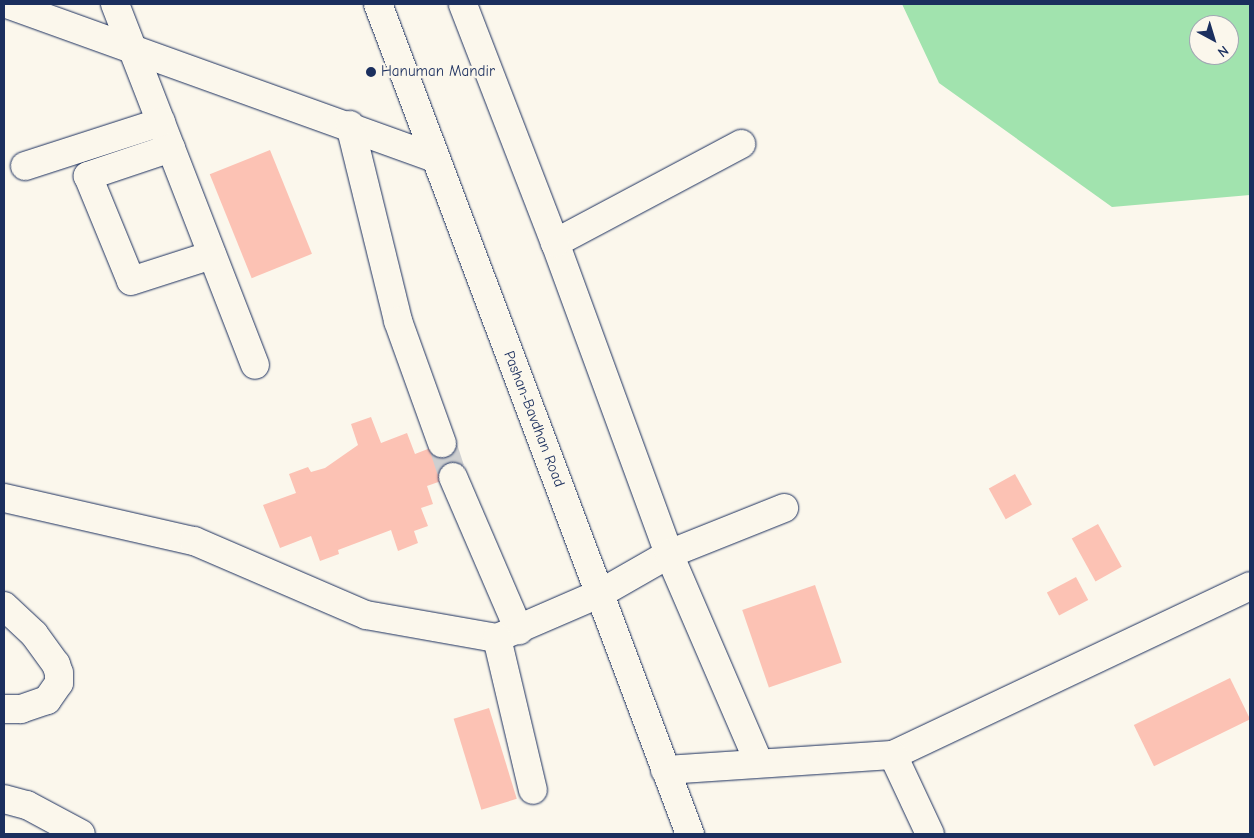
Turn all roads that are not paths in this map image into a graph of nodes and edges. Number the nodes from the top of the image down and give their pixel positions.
1 (7, 4) edge
2 (115, 4) edge
3 (378, 4) edge
4 (463, 4) edge
5 (132, 48) junction
6 (161, 122) junction
7 (350, 125) junction
8 (741, 144) dead end
9 (171, 148) junction
10 (434, 158) junction
11 (24, 166) dead end
12 (555, 242) junction
13 (212, 254) junction
14 (255, 365) dead end
15 (442, 444) tunnel mouth
16 (453, 477) tunnel mouth
17 (4, 498) edge
18 (784, 508) dead end
19 (669, 554) junction
20 (1250, 586) edge
21 (601, 593) junction
22 (4, 606) edge
23 (508, 634) junction
24 (4, 709) edge
25 (893, 754) junction
26 (759, 763) junction
27 (665, 770) junction
28 (533, 790) dead end
29 (4, 799) edge
30 (81, 834) edge
31 (690, 834) edge
32 (930, 834) edge

1 - 5 main road
2 - 5 main road
3 - 10 main road, Pashan-Bavdhan Road
4 - 12 main road
5 - 6 main road
5 - 7 main road
6 - 9 main road
6 - 11 main road
7 - 10 main road
7 - 15 main road
8 - 12 main road
9 - 13 main road
9 - 13 main road
10 - 21 main road, Pashan-Bavdhan Road
12 - 19 main road
13 - 14 main road
16 - 23 main road
17 - 23 main road
18 - 19 main road
19 - 21 main road
19 - 26 main road
20 - 25 main road
21 - 23 main road
21 - 27 main road, Pashan-Bavdhan Road
22 - 24 main road
23 - 28 main road
25 - 26 main road
25 - 32 main road
26 - 27 main road
27 - 31 main road, Pashan-Bavdhan Road
29 - 30 main road

